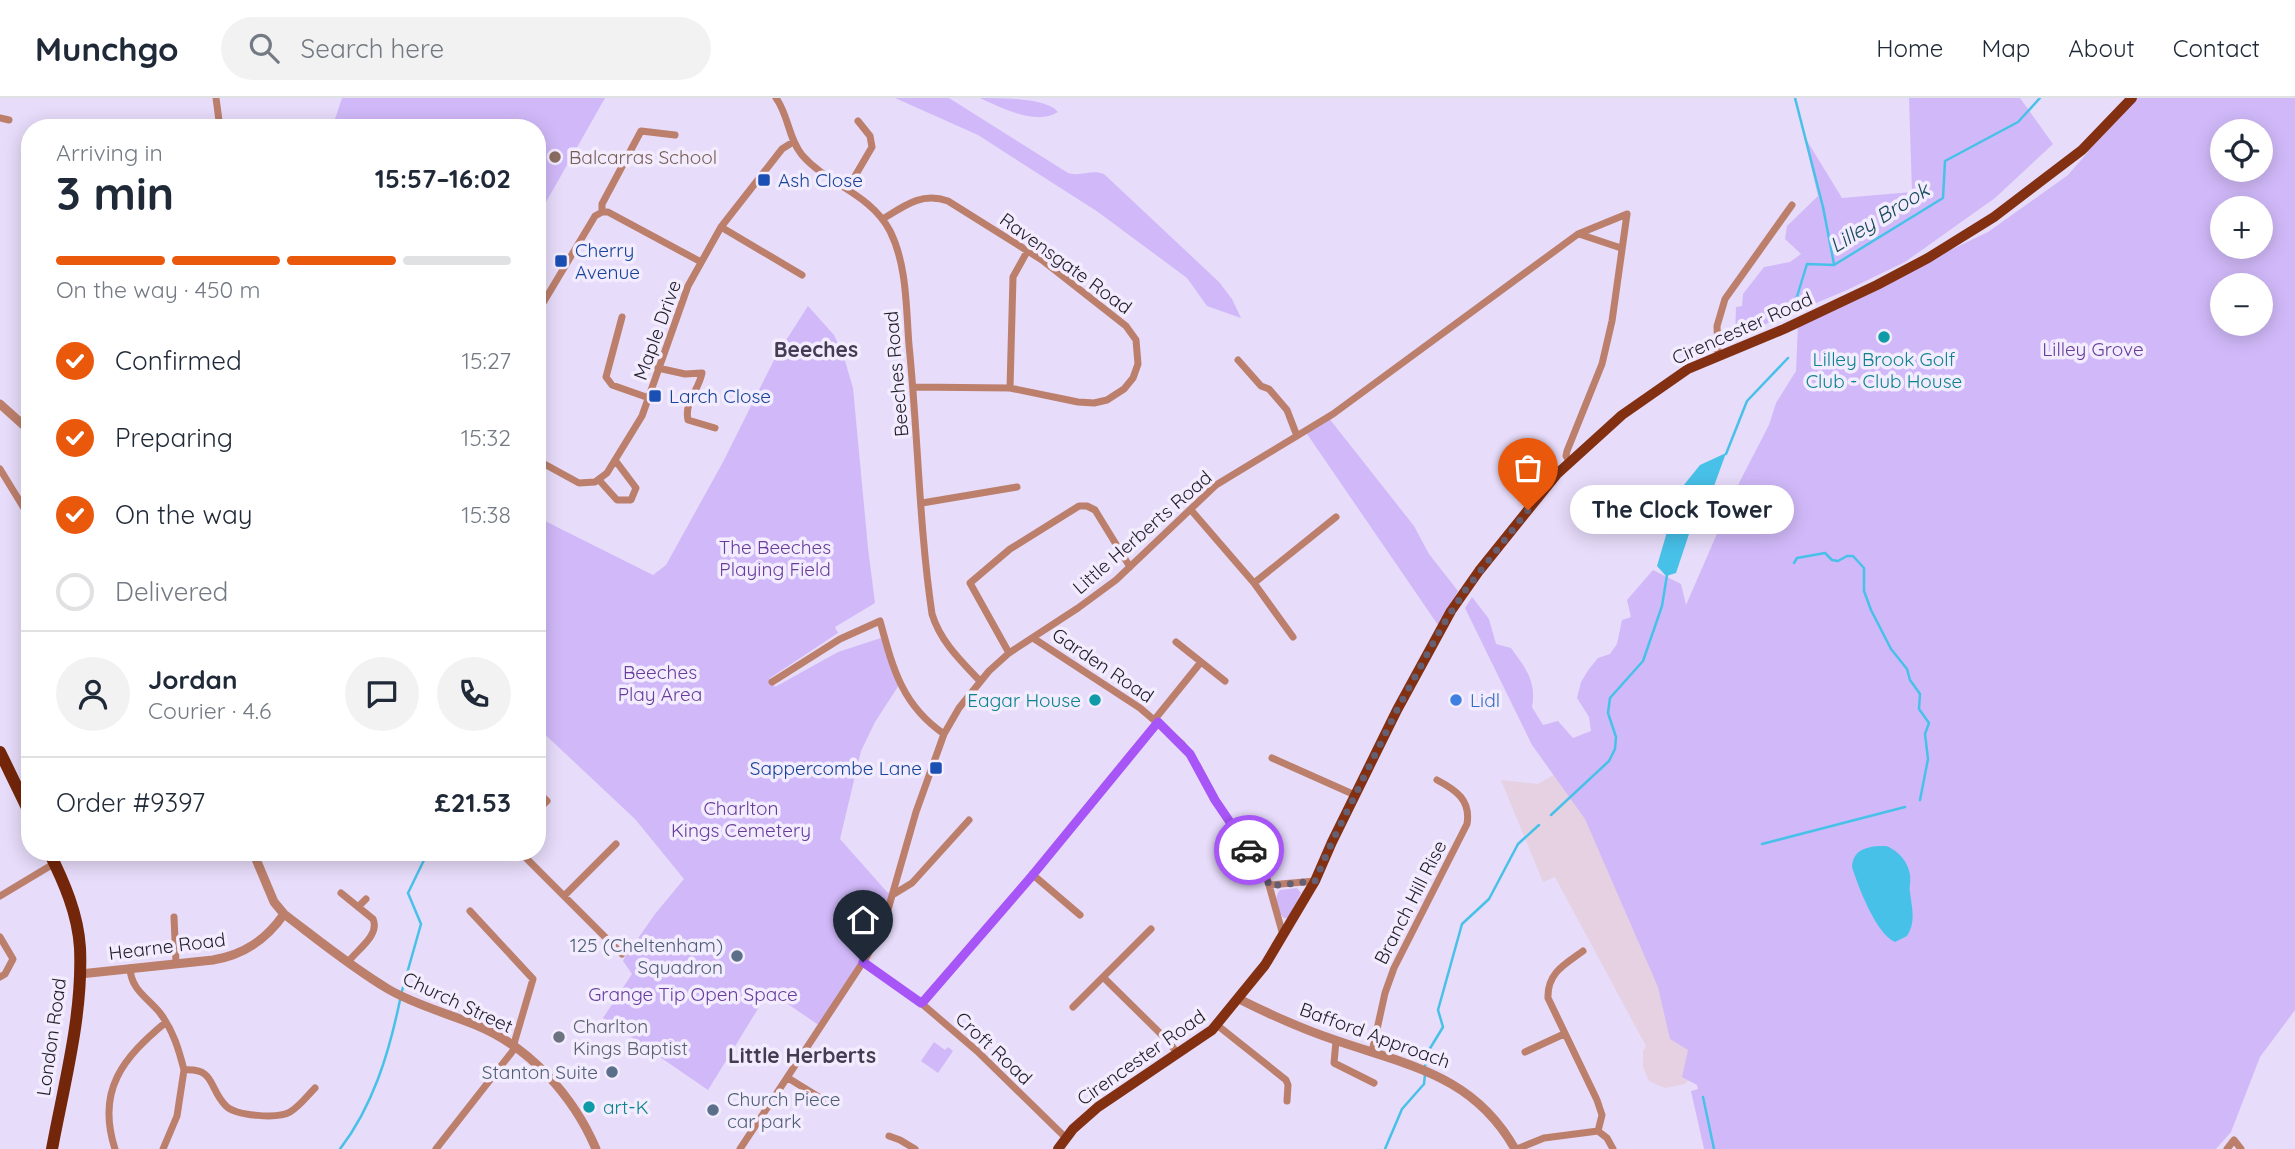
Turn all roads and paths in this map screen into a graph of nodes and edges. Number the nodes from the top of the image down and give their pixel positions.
1 (216, 98) edge
2 (776, 98) edge
3 (2132, 98) edge
4 (219, 119) edge
5 (858, 121) dead end
6 (675, 135) dead end
7 (793, 142) junction
8 (848, 188) junction
9 (1792, 205) dead end
10 (602, 212) junction
11 (883, 219) junction
12 (722, 227) junction
13 (1578, 234) junction
14 (1621, 248) junction
15 (1028, 250) junction
16 (701, 262) junction
17 (802, 275) dead end
18 (546, 298) edge
19 (622, 317) dead end
20 (1718, 355) junction
21 (1238, 360) dead end
22 (658, 368) junction
23 (914, 387) junction
24 (1010, 388) junction
25 (649, 398) junction
26 (0, 404) edge
27 (21, 423) edge
28 (715, 428) dead end
29 (1297, 436) junction
30 (615, 460) junction
31 (1570, 462) junction
32 (546, 466) edge
33 (0, 469) edge
34 (599, 480) junction
35 (1017, 487) dead end
36 (21, 503) edge
37 (922, 503) junction
38 (1191, 510) junction
39 (1336, 517) dead end
40 (1130, 567) junction
41 (1254, 583) junction
42 (1033, 638) junction
43 (1293, 638) dead end
44 (1176, 642) dead end
45 (1009, 653) junction
46 (1201, 662) junction
47 (980, 681) junction
48 (1225, 681) dead end
49 (772, 682) dead end
50 (1156, 720) junction
51 (944, 734) junction
52 (1, 758) edge
53 (1272, 758) dead end
54 (1437, 780) dead end
55 (1355, 795) junction
56 (21, 797) edge
57 (969, 820) dead end
58 (616, 844) dead end
59 (48, 861) edge
60 (53, 861) edge
61 (257, 861) edge
62 (529, 861) edge
63 (1032, 874) junction
64 (1315, 881) junction
65 (1269, 886) junction
66 (341, 893) dead end
67 (894, 895) junction
68 (0, 896) edge
69 (564, 896) junction
70 (366, 899) dead end
71 (358, 907) junction
72 (470, 911) dead end
73 (284, 914) junction
74 (1080, 915) dead end
75 (174, 917) dead end
76 (1151, 929) dead end
77 (1284, 936) junction
78 (0, 937) edge
79 (1583, 951) dead end
80 (622, 954) dead end
81 (349, 961) junction
82 (863, 962) junction
83 (176, 963) junction
84 (130, 968) junction
85 (80, 974) junction
86 (0, 977) edge
87 (1103, 977) junction
88 (1239, 999) junction
89 (921, 1003) junction
90 (1073, 1007) dead end
91 (166, 1022) junction
92 (1217, 1025) junction
93 (1564, 1034) junction
94 (1336, 1041) junction
95 (514, 1047) junction
96 (1372, 1052) junction
97 (1525, 1052) dead end
98 (1178, 1054) junction
99 (184, 1070) junction
100 (788, 1078) junction
101 (1374, 1083) dead end
102 (314, 1088) dead end
103 (827, 1101) dead end
104 (1287, 1101) dead end
105 (1598, 1131) junction
106 (889, 1136) dead end
107 (1065, 1138) junction
108 (52, 1149) edge
109 (115, 1149) edge
110 (163, 1149) edge
111 (436, 1149) edge
112 (596, 1149) edge
113 (740, 1149) edge
114 (915, 1149) edge
115 (1058, 1149) edge
116 (1516, 1149) edge
117 (1613, 1149) edge
118 (2227, 1149) edge
119 (2241, 1149) edge

1 - 4 street
2 - 7 street, Beeches Road
3 - 20 main road, Cirencester Road
5 - 8 street
6 - 10 street
7 - 8 street, Beeches Road
7 - 12 street, Maple Drive
8 - 11 street, Beeches Road
9 - 20 street
10 - 16 street
10 - 18 street
11 - 15 street, Ravensgate Road
11 - 23 street, Beeches Road
12 - 16 street, Maple Drive
12 - 17 street
13 - 14 street
13 - 14 street, Little Herberts Road
13 - 29 street, Little Herberts Road
14 - 31 street
15 - 24 street
15 - 24 street, Ravensgate Road
16 - 22 street, Maple Drive
19 - 25 street
20 - 31 main road, Cirencester Road
21 - 29 street
22 - 25 street, Maple Drive
22 - 28 street
23 - 24 street, Ravensgate Road
23 - 37 street, Beeches Road
25 - 30 street, Maple Drive
26 - 27 street
29 - 38 street, Little Herberts Road
30 - 34 street, Maple Drive
30 - 34 street
31 - 55 main road, Cirencester Road
32 - 34 street
33 - 36 street
35 - 37 street
37 - 47 street, Beeches Road
38 - 40 street, Little Herberts Road
38 - 41 street
39 - 41 street
40 - 42 street, Little Herberts Road
40 - 45 street
41 - 43 street
42 - 45 street, Little Herberts Road
42 - 50 street, Garden Road
44 - 46 street
45 - 47 street, Little Herberts Road
46 - 48 street
46 - 50 street, Garden Road
47 - 51 street, Little Herberts Road
49 - 51 street
50 - 63 street
50 - 65 street, Garden Road
51 - 67 street, Little Herberts Road
52 - 56 highway
53 - 55 street
54 - 96 street, Branch Hill Rise
55 - 64 main road, Cirencester Road
57 - 67 street
58 - 69 street
59 - 68 street
60 - 85 highway, London Road
61 - 73 street
62 - 69 street
63 - 74 street
63 - 89 street
64 - 65 street
64 - 77 main road, Cirencester Road
65 - 77 street, Garden Road
66 - 71 street
67 - 82 street, Little Herberts Road
69 - 80 street
70 - 71 street
71 - 81 street
72 - 95 street
73 - 81 street, Church Street
73 - 83 street, Hearne Road
75 - 83 street
76 - 87 street
77 - 88 main road, Cirencester Road
78 - 86 street
79 - 93 street
81 - 95 street, Church Street
82 - 89 street, Croft Road
82 - 100 street, Little Herberts Road
83 - 84 street, Hearne Road
84 - 85 street, Hearne Road
84 - 91 street
85 - 108 highway, London Road
87 - 90 street
87 - 98 street
88 - 92 main road, Cirencester Road
88 - 94 street, Bafford Approach
89 - 107 street, Croft Road
91 - 99 street
91 - 109 street
92 - 98 main road, Cirencester Road
92 - 104 street
93 - 97 street
93 - 105 street
94 - 96 street, Bafford Approach
94 - 101 street
95 - 111 street
95 - 112 street, Church Street
96 - 116 street, Bafford Approach
98 - 107 main road, Cirencester Road
99 - 102 street
99 - 110 street
100 - 103 street
100 - 113 street, Little Herberts Road
105 - 116 street
105 - 117 street
106 - 114 street
107 - 115 main road, Cirencester Road
118 - 119 street

